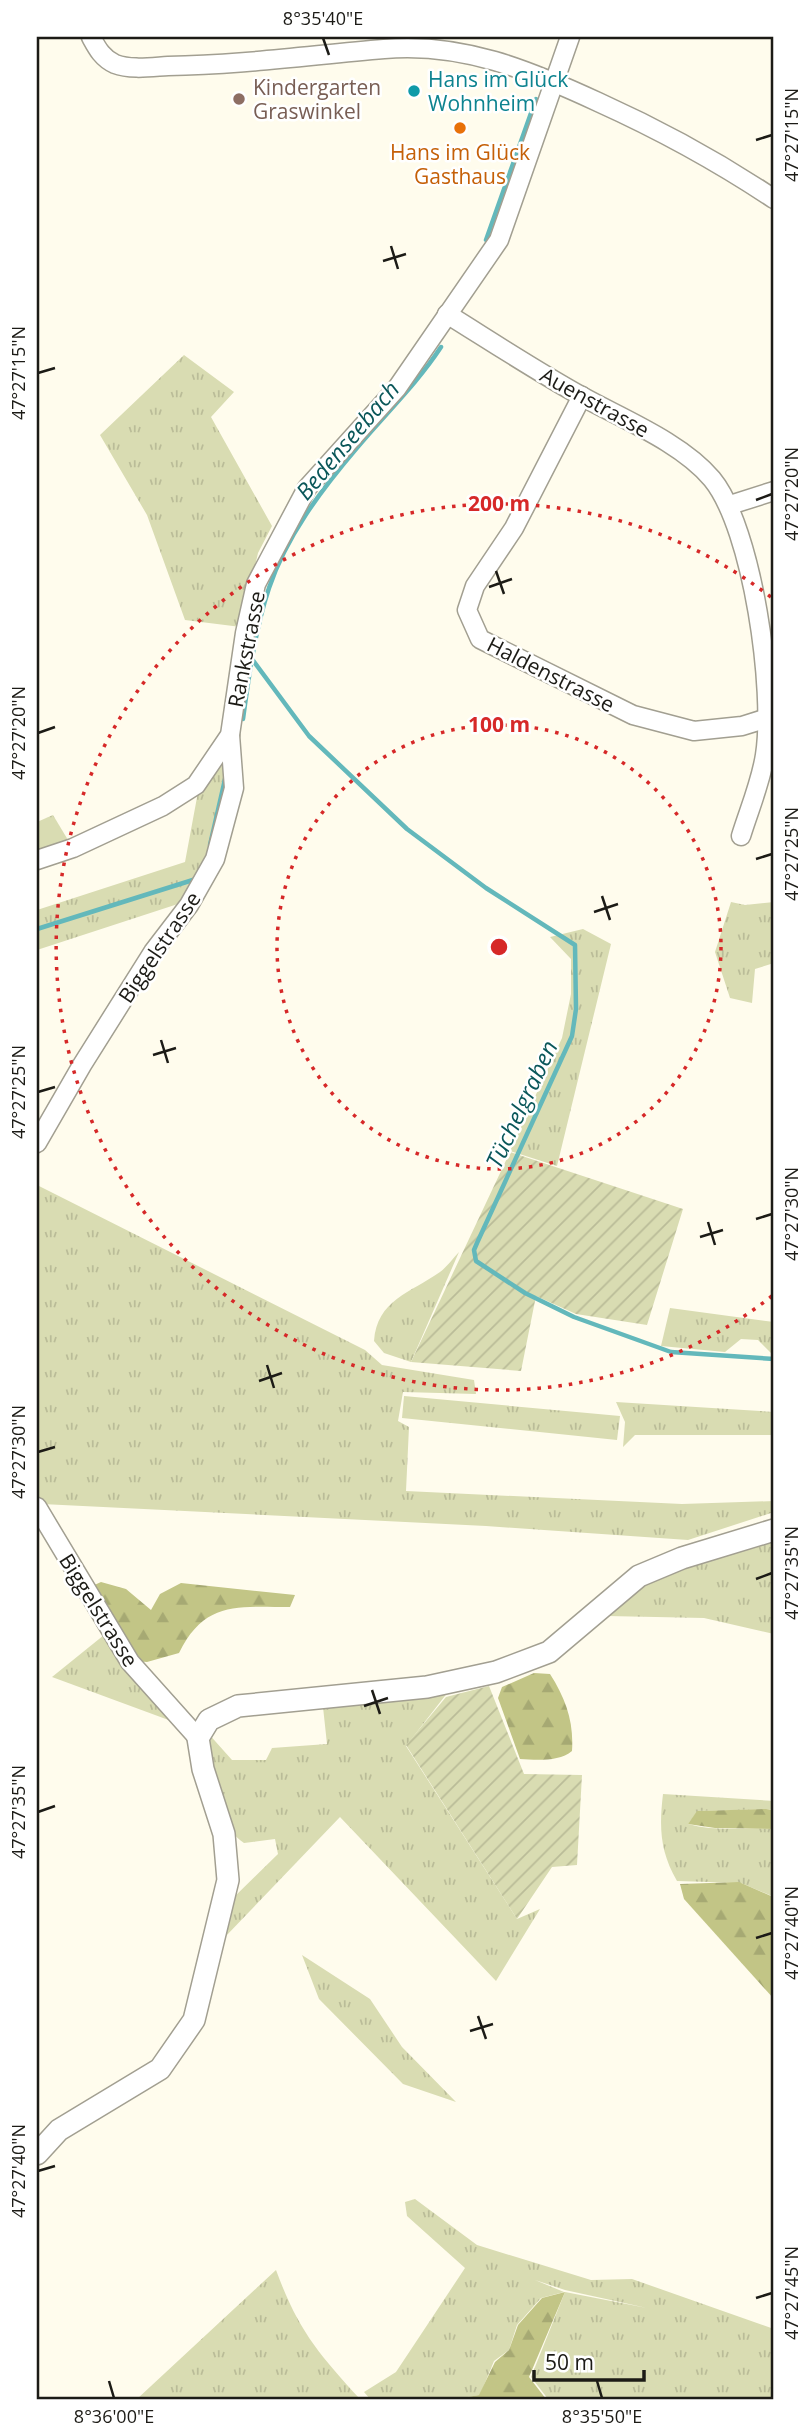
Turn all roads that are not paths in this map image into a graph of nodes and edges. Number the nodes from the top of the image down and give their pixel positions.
1 (91, 37) edge
2 (570, 37) edge
3 (554, 82) junction
4 (774, 199) edge
5 (447, 314) junction
6 (582, 396) junction
7 (774, 491) edge
8 (730, 505) junction
9 (770, 718) edge
10 (230, 735) junction
11 (741, 836) dead end
12 (37, 860) edge
13 (37, 1143) edge
14 (37, 1507) edge
15 (774, 1530) edge
16 (198, 1738) junction
17 (37, 2154) edge

1 - 3 street
2 - 3 street, Rankstrasse
3 - 4 street
3 - 5 street, Rankstrasse
5 - 6 street, Auenstrasse
5 - 10 street, Rankstrasse
6 - 8 street, Auenstrasse
6 - 9 street, Haldenstrasse
7 - 8 street
8 - 9 street, Auenstrasse
9 - 11 street, Auenstrasse
10 - 12 street, Rankstrasse
10 - 13 street, Biggelstrasse
14 - 16 street, Biggelstrasse
15 - 16 street
16 - 17 street

